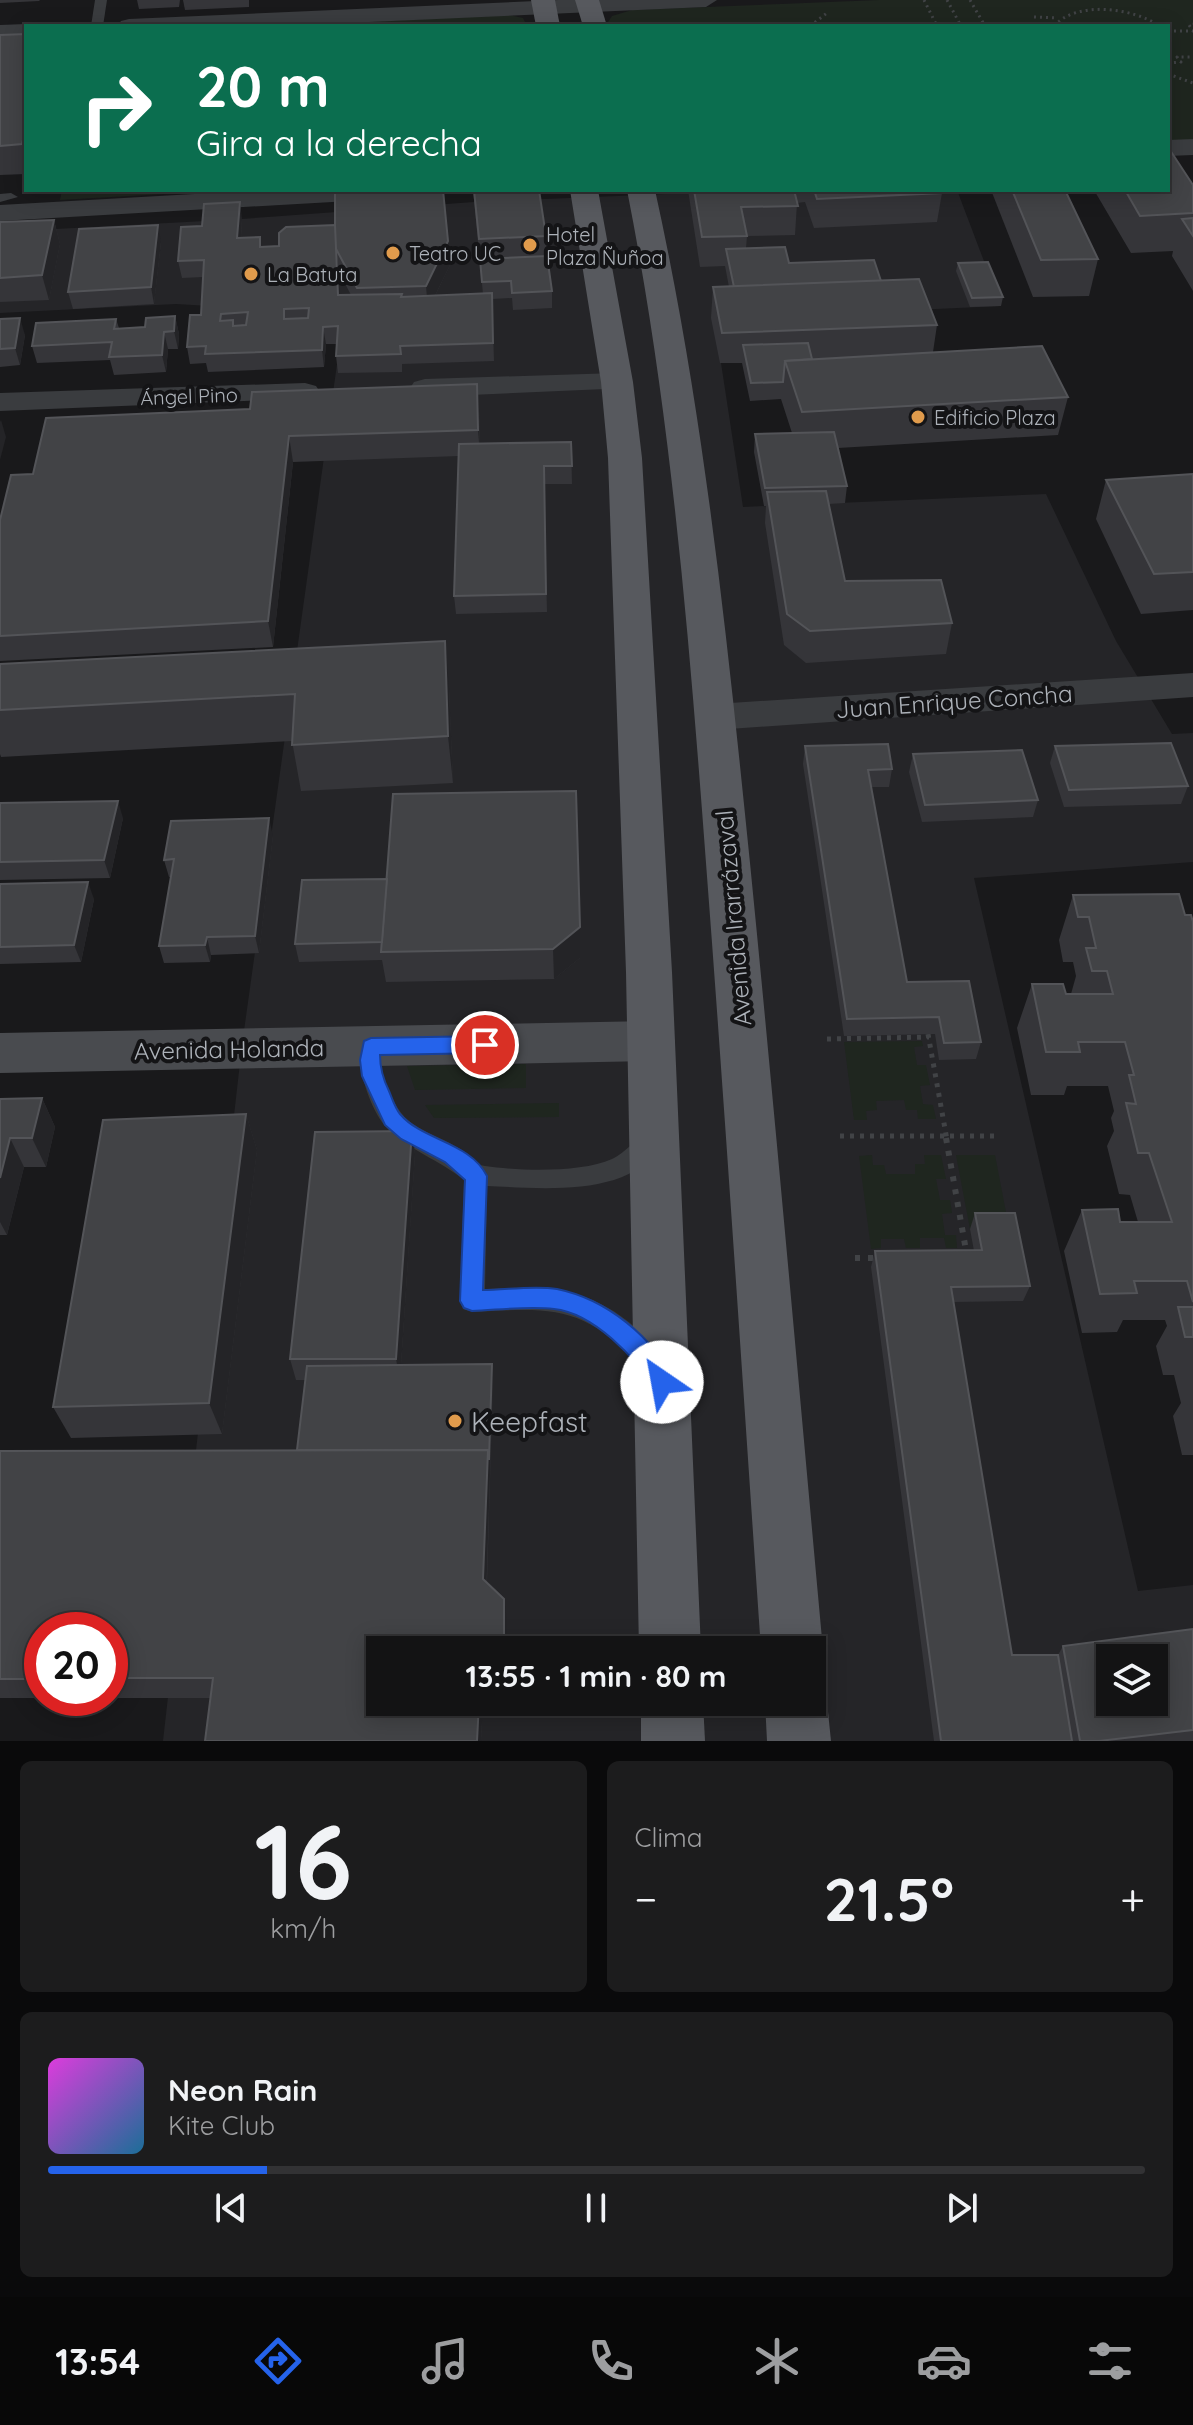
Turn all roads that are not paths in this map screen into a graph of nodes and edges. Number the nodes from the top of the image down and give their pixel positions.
1 (101, 0) edge
2 (706, 0) edge
3 (590, 10) edge
4 (545, 11) edge
5 (97, 24) edge
6 (184, 24) edge
7 (24, 31) edge
8 (0, 32) edge
9 (24, 43) edge
10 (0, 44) edge
11 (1193, 147) edge
12 (1170, 148) edge
13 (336, 192) edge
14 (584, 192) edge
15 (641, 192) edge
16 (4, 202) edge
17 (617, 382) junction
18 (394, 389) edge
19 (331, 391) edge
20 (0, 402) edge
21 (1193, 685) edge
22 (715, 717) junction
23 (651, 1041) junction
24 (371, 1047) junction
25 (0, 1053) edge
26 (654, 1137) junction
27 (476, 1176) junction
28 (662, 1382) junction
29 (670, 1636) edge
30 (791, 1636) edge
31 (672, 1716) edge
32 (797, 1716) edge
33 (673, 1741) edge
34 (799, 1741) edge

1 - 5 lane
2 - 3 street
3 - 4 street
4 - 6 street
7 - 8 street
9 - 10 lane
11 - 12 street
13 - 16 street
14 - 17 main road
15 - 22 main road, Avenida Irarrázaval
17 - 18 street
17 - 23 main road
19 - 20 street, Ángel Pino
21 - 22 street, Juan Enrique Concha
22 - 30 main road, Avenida Irarrázaval
23 - 24 street, Avenida Holanda
23 - 26 main road
24 - 25 street, Avenida Holanda
24 - 27 lane
26 - 27 lane
26 - 28 main road
27 - 28 lane
28 - 29 main road
31 - 33 main road
32 - 34 main road

